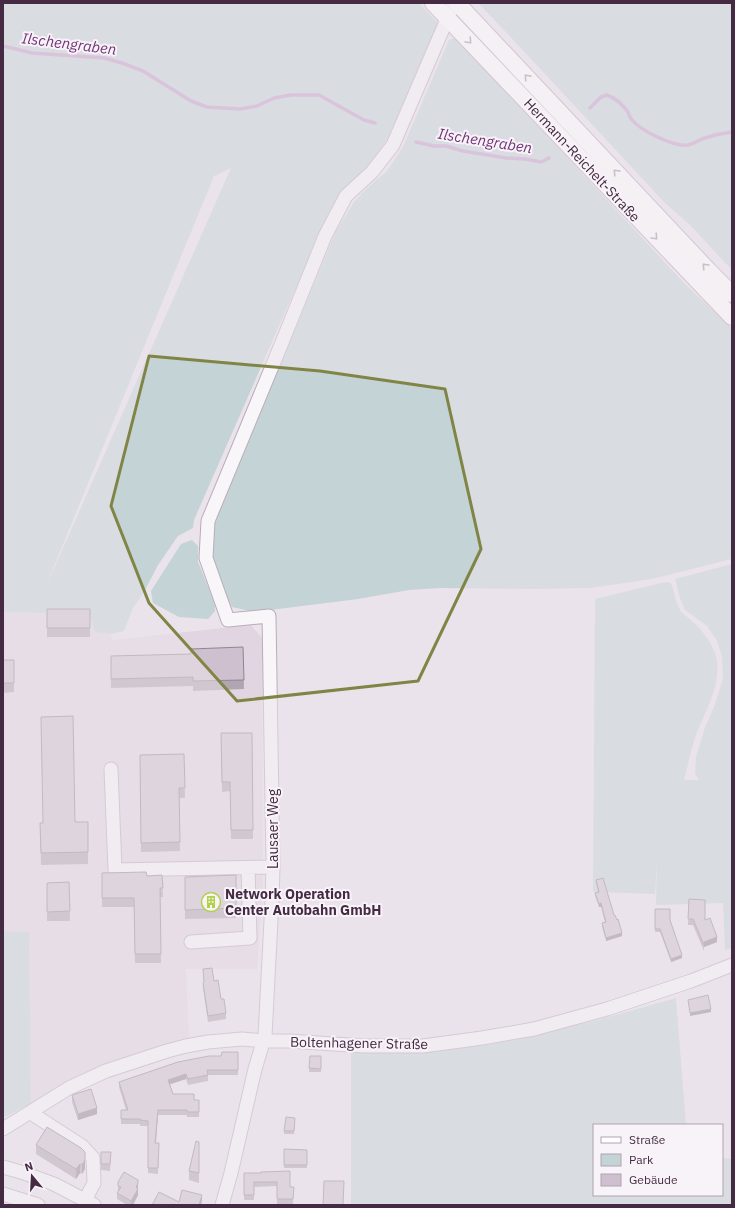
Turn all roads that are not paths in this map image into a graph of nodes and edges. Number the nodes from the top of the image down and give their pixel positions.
1 (432, 3) edge
2 (454, 3) edge
3 (457, 3) edge
4 (447, 18) junction
5 (732, 294) edge
6 (732, 317) edge
7 (111, 769) dead end
8 (273, 867) junction
9 (248, 868) junction
10 (191, 942) dead end
11 (732, 965) edge
12 (264, 1041) junction
13 (31, 1112) junction
14 (3, 1129) edge
15 (3, 1167) edge
16 (3, 1194) edge
17 (90, 1202) edge
18 (38, 1205) edge
19 (222, 1205) edge

1 - 4 main road, Hermann-Reichelt-Straße
2 - 4 street
5 -> 3 main road, Hermann-Reichelt-Straße
4 -> 6 main road, Hermann-Reichelt-Straße
4 - 8 street, Lausaer Weg
7 - 9 street
8 - 9 street
8 - 12 street, Lausaer Weg
9 - 10 street
11 - 12 street, Boltenhagener Straße
12 - 13 street, Boltenhagener Straße
12 - 19 street
13 - 14 street, Boltenhagener Straße
13 - 17 street
15 - 17 street
16 - 18 street

